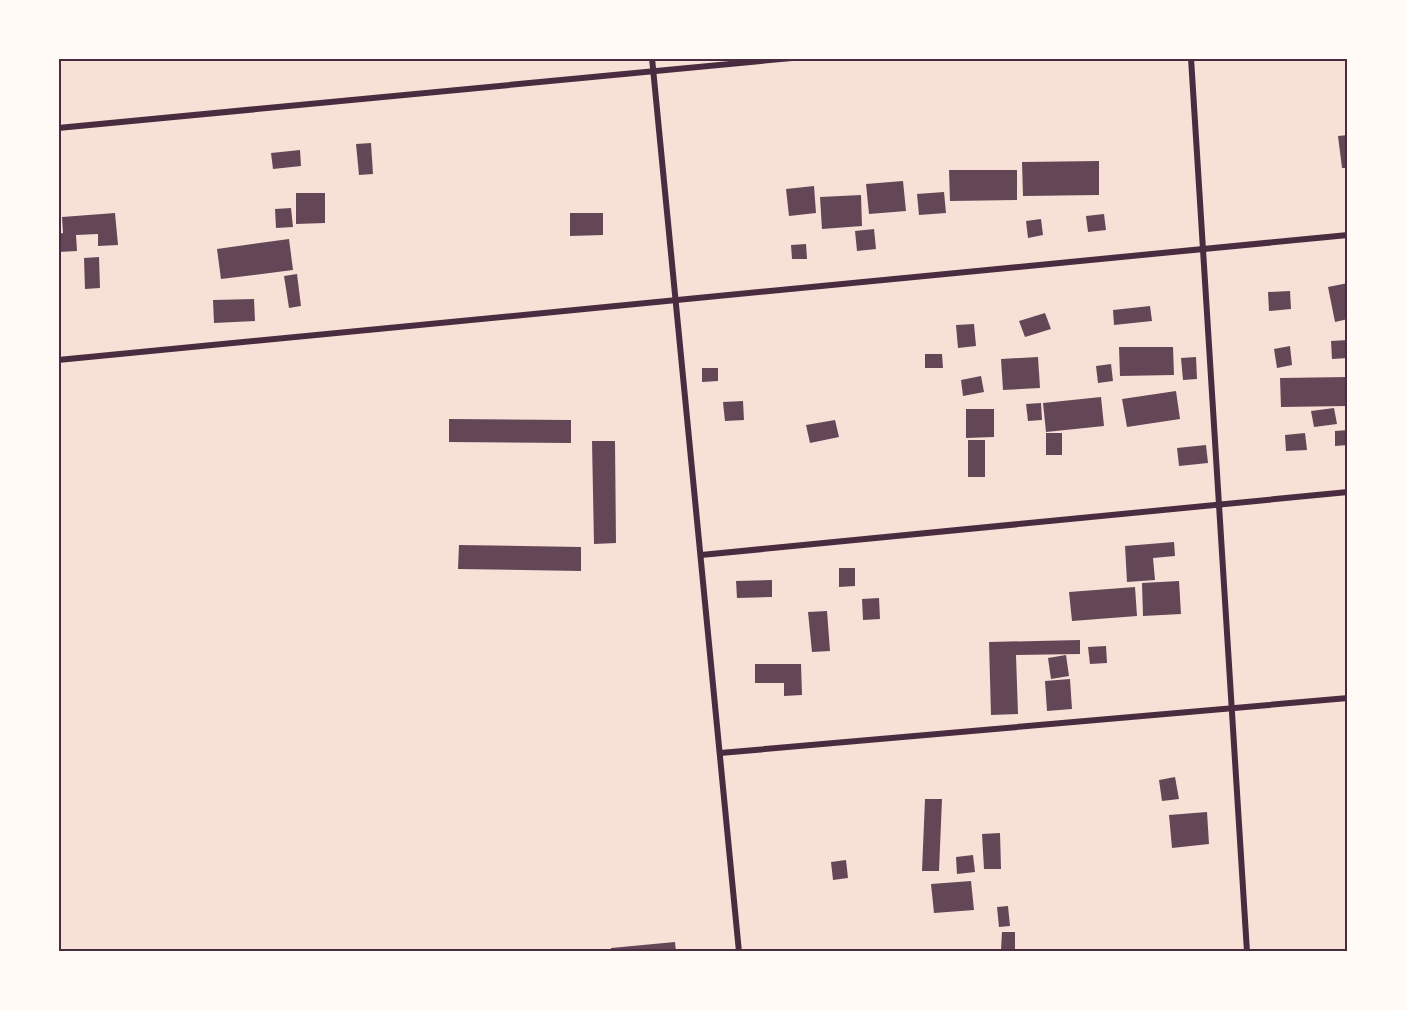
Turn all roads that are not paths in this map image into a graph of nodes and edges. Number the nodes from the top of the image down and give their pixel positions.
1 (652, 58) edge
2 (792, 58) edge
3 (1191, 58) edge
4 (654, 72) junction
5 (58, 128) edge
6 (1347, 235) edge
7 (1203, 249) junction
8 (676, 301) junction
9 (58, 360) edge
10 (1347, 492) edge
11 (1219, 505) junction
12 (701, 555) junction
13 (1347, 698) edge
14 (1232, 708) junction
15 (720, 753) junction
16 (739, 951) edge
17 (1247, 951) edge

1 - 4 street
2 - 4 street
3 - 7 street
4 - 5 street
4 - 8 street
6 - 7 street
7 - 8 street
7 - 11 street
8 - 9 street
8 - 12 street
10 - 11 street
11 - 12 street
11 - 14 street
12 - 15 street
13 - 14 street
14 - 15 street
14 - 17 street
15 - 16 street

